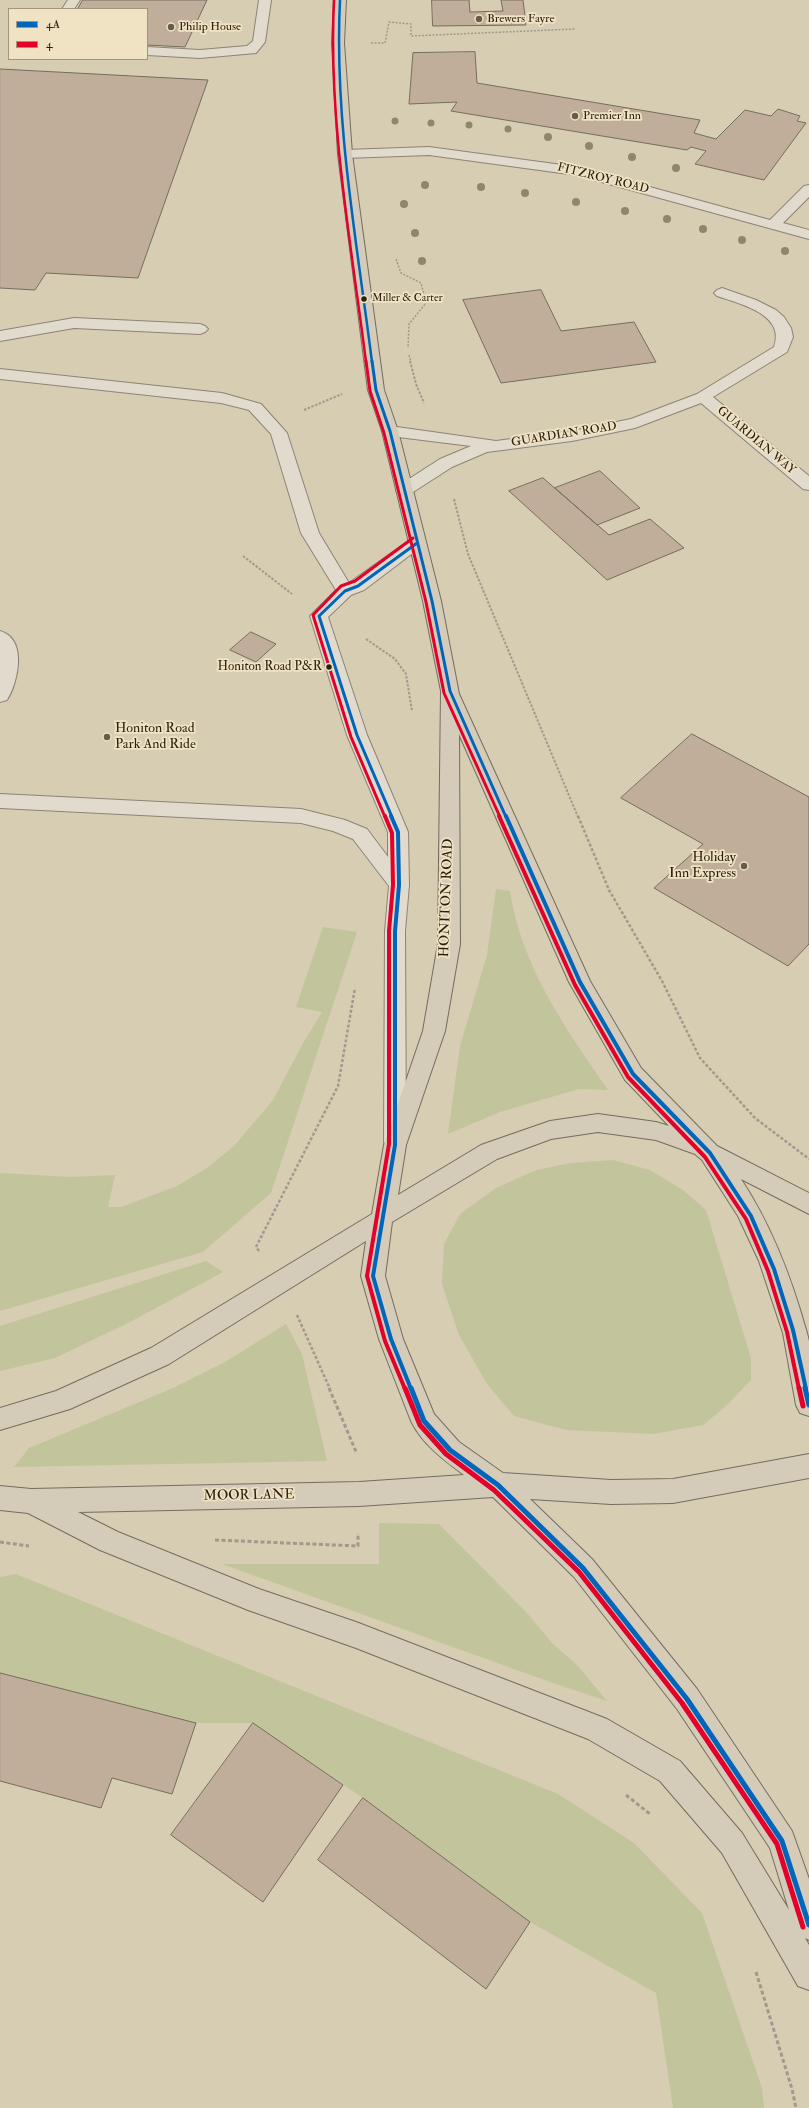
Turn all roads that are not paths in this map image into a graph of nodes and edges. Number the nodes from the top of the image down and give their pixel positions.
1 (265, 0) edge
2 (340, 0) edge
3 (148, 51) edge
4 (345, 154) junction
5 (809, 189) edge
6 (773, 225) junction
7 (809, 235) edge
8 (722, 293) dead end
9 (200, 329) dead end
10 (0, 336) edge
11 (0, 374) edge
12 (703, 396) junction
13 (390, 431) junction
14 (498, 445) junction
15 (809, 485) edge
16 (404, 490) junction
17 (417, 543) junction
18 (351, 589) junction
19 (0, 637) edge
20 (450, 691) junction
21 (0, 696) edge
22 (0, 801) edge
23 (399, 885) junction
24 (396, 1145) junction
25 (706, 1150) junction
26 (809, 1204) edge
27 (382, 1218) junction
28 (809, 1405) edge
29 (0, 1419) edge
30 (809, 1466) edge
31 (498, 1485) junction
32 (0, 1498) edge
33 (31, 1501) junction
34 (809, 1925) edge
35 (809, 1975) edge

1 - 3 street
2 - 4 main road, HONITON ROAD
4 - 6 street, FITZROY ROAD
4 - 13 main road, HONITON ROAD
5 - 6 street
6 - 7 street, FITZROY ROAD
8 - 12 street, GUARDIAN ROAD
9 - 10 street
11 - 18 street
12 - 14 street, GUARDIAN ROAD
12 - 15 street, GUARDIAN WAY
13 - 14 street, GUARDIAN ROAD
13 - 16 main road, HONITON ROAD
14 - 16 street, GUARDIAN ROAD
16 - 17 main road, HONITON ROAD
17 - 18 street
17 - 20 main road, HONITON ROAD
18 - 23 street, HONITON ROAD
19 - 21 street
20 - 24 main road, HONITON ROAD
20 - 25 main road, HONITON ROAD
22 - 23 street
23 - 24 street, HONITON ROAD
24 - 27 main road, HONITON ROAD
25 - 26 main road
25 - 27 main road
25 - 28 main road
27 - 29 main road
27 - 31 main road, HONITON ROAD
30 - 31 main road, MOOR LANE
31 - 33 main road, MOOR LANE
31 - 34 main road
32 - 33 main road, MOOR LANE
33 - 35 main road

